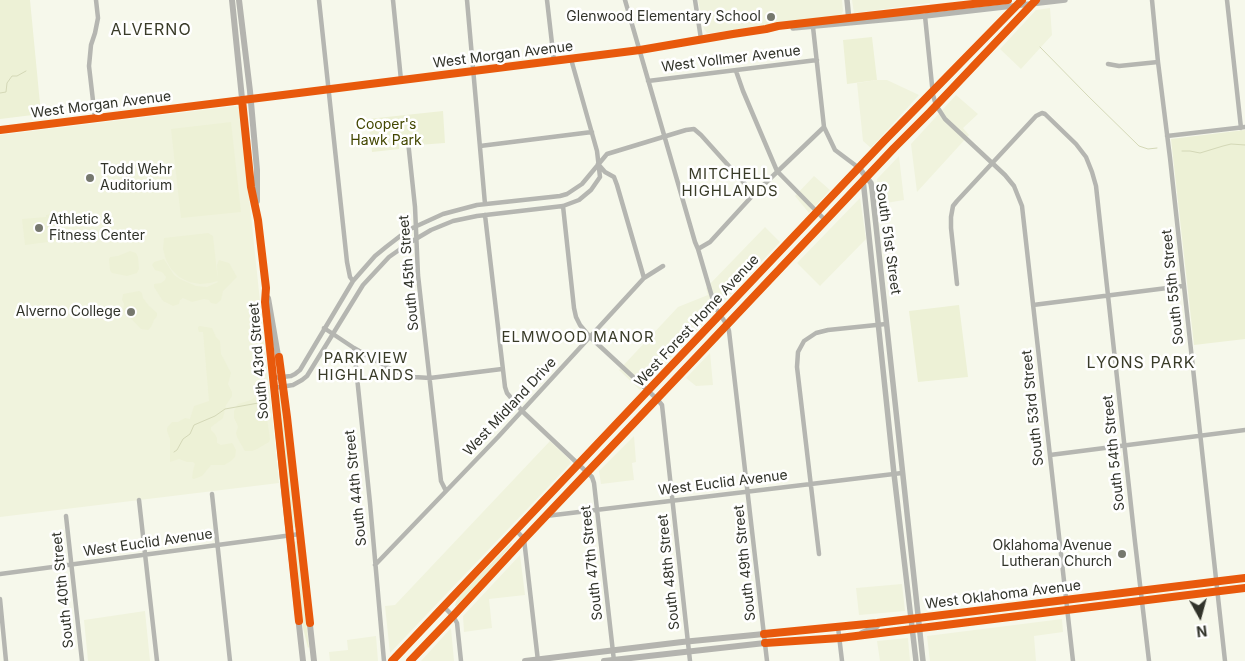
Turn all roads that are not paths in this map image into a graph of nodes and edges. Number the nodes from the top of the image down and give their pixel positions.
1 (96, 0) edge
2 (232, 0) edge
3 (239, 0) edge
4 (319, 0) edge
5 (393, 0) edge
6 (467, 0) edge
7 (546, 0) edge
8 (625, 0) edge
9 (695, 0) edge
10 (847, 0) edge
11 (1008, 0) edge
12 (1065, 0) edge
13 (1152, 0) edge
14 (1226, 0) edge
15 (1034, 2) edge
16 (1020, 3) edge
17 (924, 13) junction
18 (849, 21) junction
19 (813, 27) junction
20 (766, 29) junction
21 (701, 39) junction
22 (640, 50) junction
23 (572, 59) junction
24 (817, 60) junction
25 (554, 61) junction
26 (247, 62) junction
27 (1158, 62) junction
28 (238, 63) junction
29 (1108, 64) dead end
30 (474, 71) junction
31 (736, 71) junction
32 (401, 80) junction
33 (648, 81) junction
34 (328, 90) junction
35 (933, 91) junction
36 (250, 99) junction
37 (242, 100) junction
38 (936, 106) junction
39 (95, 118) junction
40 (824, 127) junction
41 (1243, 127) edge
42 (0, 130) edge
43 (592, 132) junction
44 (1167, 136) junction
45 (664, 137) junction
46 (408, 141) dead end
47 (480, 146) junction
48 (598, 164) junction
49 (992, 164) junction
50 (859, 168) junction
51 (777, 171) junction
52 (865, 179) junction
53 (754, 194) junction
54 (485, 204) junction
55 (563, 206) junction
56 (816, 212) junction
57 (485, 215) junction
58 (258, 220) junction
59 (826, 221) junction
60 (415, 227) junction
61 (416, 239) junction
62 (698, 249) junction
63 (663, 266) dead end
64 (644, 278) junction
65 (353, 281) junction
66 (957, 284) dead end
67 (1184, 286) junction
68 (266, 288) junction
69 (1108, 295) junction
70 (1033, 305) junction
71 (720, 315) junction
72 (879, 324) junction
73 (886, 324) junction
74 (727, 325) junction
75 (324, 328) junction
76 (333, 335) junction
77 (590, 337) junction
78 (354, 348) junction
79 (502, 369) junction
80 (282, 377) junction
81 (273, 378) junction
82 (430, 378) junction
83 (284, 387) junction
84 (274, 388) junction
85 (652, 395) junction
86 (522, 411) junction
87 (1245, 430) edge
88 (1200, 436) junction
89 (1125, 445) junction
90 (1050, 455) junction
91 (583, 468) junction
92 (902, 473) junction
93 (894, 474) junction
94 (811, 484) junction
95 (446, 491) junction
96 (748, 492) junction
97 (212, 494) dead end
98 (139, 500) dead end
99 (672, 501) junction
100 (598, 509) junction
101 (66, 516) dead end
102 (546, 516) junction
103 (516, 530) junction
104 (300, 534) junction
105 (290, 535) junction
106 (524, 539) junction
107 (217, 544) junction
108 (819, 554) dead end
109 (145, 555) junction
110 (71, 565) junction
111 (375, 565) junction
112 (0, 574) edge
113 (1245, 578) edge
114 (1216, 581) junction
115 (1245, 588) edge
116 (1141, 590) junction
117 (1217, 592) junction
118 (0, 599) edge
119 (1066, 600) junction
120 (1142, 601) junction
121 (444, 606) junction
122 (1067, 611) junction
123 (454, 616) junction
124 (915, 618) junction
125 (877, 623) junction
126 (838, 627) junction
127 (916, 629) junction
128 (764, 634) junction
129 (851, 636) junction
130 (840, 638) junction
131 (688, 642) junction
132 (765, 643) junction
133 (613, 650) junction
134 (689, 651) junction
135 (538, 660) edge
136 (614, 660) edge
137 (6, 661) edge
138 (82, 661) edge
139 (156, 661) edge
140 (230, 661) edge
141 (304, 661) edge
142 (314, 661) edge
143 (384, 661) edge
144 (392, 661) edge
145 (410, 661) edge
146 (461, 661) edge
147 (525, 661) edge
148 (604, 661) edge
149 (690, 661) edge
150 (767, 661) edge
151 (842, 661) edge
152 (916, 661) edge
153 (923, 661) edge
154 (1073, 661) edge
155 (1149, 661) edge
156 (1225, 661) edge

1 - 39 street
2 - 28 main road, South 43rd Street
3 - 26 main road, South 43rd Street
4 - 34 street
5 - 32 street
6 - 30 street
7 - 25 street
8 - 22 street
9 - 21 street
10 - 18 street
11 - 17 street, West Morgan Avenue
12 - 15 street, West Morgan Avenue
13 - 27 street, South 55th Street
14 - 41 street
15 - 16 street, West Morgan Avenue
15 - 38 main road, West Forest Home Avenue
16 - 17 street, West Morgan Avenue
16 - 35 main road, West Forest Home Avenue
17 - 18 street, West Morgan Avenue
17 - 35 street
18 - 19 street, West Morgan Avenue
18 - 20 street, West Morgan Avenue
19 - 20 street, West Morgan Avenue
19 - 24 street
20 - 21 street, West Morgan Avenue
21 - 22 street, West Morgan Avenue
22 - 23 street, West Morgan Avenue
22 - 33 street, South 49th Street
23 - 25 street, West Morgan Avenue
23 - 43 street
24 - 31 street, West Vollmer Avenue
24 - 40 street
25 - 30 street, West Morgan Avenue
26 - 28 main road
26 - 36 main road, South 43rd Street
27 - 29 street
27 - 44 street, South 55th Street
28 - 37 main road, South 43rd Street
30 - 32 street, West Morgan Avenue
30 - 47 street
31 - 33 street, West Vollmer Avenue
31 - 51 street
32 - 34 street, West Morgan Avenue
33 - 45 street, South 49th Street
34 - 36 street, West Morgan Avenue
34 - 65 street
35 - 38 street
35 - 50 main road, West Forest Home Avenue
36 - 37 street, West Morgan Avenue
36 - 58 main road, South 43rd Street
37 - 39 street, West Morgan Avenue
37 - 58 main road, South 43rd Street
38 - 49 street, South 53rd Street
38 - 52 main road, West Forest Home Avenue
39 - 42 street, West Morgan Avenue
40 - 50 street
40 - 51 street
41 - 44 street
43 - 47 street
43 - 48 street
44 - 67 street, South 55th Street
45 - 48 street
45 - 53 street
45 - 62 street, South 49th Street
46 - 60 street, South 45th Street
47 - 54 street
48 - 54 street
48 - 55 street
48 - 64 street
49 - 66 street
49 - 69 street, South 54th Street
49 - 70 street, South 53rd Street
50 - 52 street, South 51st Street
50 - 56 main road, West Forest Home Avenue
51 - 53 street
51 - 56 street
52 - 59 main road, West Forest Home Avenue
52 - 72 street, South 51st Street
52 - 73 street, South 51st Street
53 - 62 street
54 - 60 street
55 - 57 street
55 - 77 street
56 - 59 street
56 - 71 main road, West Forest Home Avenue
57 - 61 street
57 - 79 street
58 - 68 main road, South 43rd Street
59 - 74 main road, West Forest Home Avenue
60 - 61 street, South 45th Street
60 - 65 street
61 - 76 street
61 - 82 street, South 45th Street
62 - 71 street, South 49th Street
63 - 64 street, West Midland Drive
64 - 77 street, West Midland Drive
65 - 75 street
67 - 69 street
67 - 88 street, South 55th Street
68 - 80 main road, South 43rd Street
68 - 81 main road, South 43rd Street
69 - 70 street
69 - 89 street, South 54th Street
70 - 90 street, South 53rd Street
71 - 74 street, South 49th Street
71 - 85 main road, West Forest Home Avenue
72 - 73 street
72 - 93 street, South 51st Street
72 - 94 street
73 - 92 street, South 51st Street
74 - 85 main road, West Forest Home Avenue
74 - 96 street, South 49th Street
75 - 76 street
75 - 80 street
76 - 78 street
76 - 83 street
77 - 85 street
77 - 86 street, West Midland Drive
78 - 82 street
78 - 111 street, South 44th Street
79 - 82 street
79 - 86 street
80 - 81 street
80 - 83 main road, South 43rd Street
81 - 84 main road, South 43rd Street
82 - 95 street, South 45th Street
83 - 84 street
83 - 104 main road, South 43rd Street
84 - 105 main road, South 43rd Street
85 - 91 main road, West Forest Home Avenue
85 - 91 main road, West Forest Home Avenue
85 - 99 street, South 48th Street
86 - 91 street
86 - 95 street, West Midland Drive
87 - 88 street
88 - 89 street
88 - 114 street, South 55th Street
89 - 90 street
89 - 116 street, South 54th Street
90 - 119 street, South 53rd Street
91 - 100 street, South 47th Street
91 - 102 main road, West Forest Home Avenue
91 - 103 main road, West Forest Home Avenue
92 - 93 street, West Euclid Avenue
92 - 124 street, South 51st Street
93 - 94 street, West Euclid Avenue
93 - 124 street, South 51st Street
94 - 96 street, West Euclid Avenue
94 - 108 street
95 - 111 street, West Midland Drive
96 - 99 street, West Euclid Avenue
96 - 128 street, South 49th Street
97 - 107 street
98 - 109 street
99 - 100 street, West Euclid Avenue
99 - 131 street, South 48th Street
100 - 102 street, West Euclid Avenue
100 - 133 street, South 47th Street
101 - 110 street, South 40th Street
102 - 106 main road, West Forest Home Avenue
103 - 106 street
103 - 121 main road, West Forest Home Avenue
104 - 105 street, West Euclid Avenue
104 - 142 main road, South 43rd Street
105 - 107 street, West Euclid Avenue
105 - 141 main road, South 43rd Street
106 - 123 main road, West Forest Home Avenue
106 - 135 street
107 - 109 street, West Euclid Avenue
107 - 140 street
109 - 110 street, West Euclid Avenue
109 - 139 street
110 - 112 street, West Euclid Avenue
110 - 138 street, South 40th Street
111 - 143 street, South 44th Street
113 - 114 main road, West Oklahoma Avenue
114 - 116 main road, West Oklahoma Avenue
114 - 117 street, South 55th Street
115 - 117 main road, West Oklahoma Avenue
116 - 119 main road, West Oklahoma Avenue
116 - 120 street, South 54th Street
117 - 120 main road, West Oklahoma Avenue
117 - 156 street, South 55th Street
118 - 137 street
119 - 122 street, South 53rd Street
119 - 124 main road, West Oklahoma Avenue
120 - 122 main road, West Oklahoma Avenue
120 - 155 street, South 54th Street
121 - 123 street
121 - 144 main road, West Forest Home Avenue
122 - 127 main road, West Oklahoma Avenue
122 - 154 street, South 53rd Street
123 - 145 main road, West Forest Home Avenue
123 - 146 street
124 - 125 main road, West Oklahoma Avenue
124 - 127 street, South 51st Street
125 - 126 main road, West Oklahoma Avenue
125 - 129 main road
126 - 128 main road, West Oklahoma Avenue
126 - 130 street
127 - 129 main road, West Oklahoma Avenue
127 - 152 street, South 51st Street
127 - 153 street, South 51st Street
128 - 131 main road, West Oklahoma Avenue
128 - 132 street, South 49th Street
129 - 130 main road, West Oklahoma Avenue
130 - 132 main road, West Oklahoma Avenue
130 - 151 street
131 - 133 main road, West Oklahoma Avenue
131 - 134 street, South 48th Street
132 - 134 main road, West Oklahoma Avenue
132 - 150 street, South 49th Street
133 - 135 main road, West Oklahoma Avenue
133 - 136 street, South 47th Street
134 - 136 main road, West Oklahoma Avenue
134 - 149 street, South 48th Street
135 - 147 main road, West Oklahoma Avenue
136 - 148 main road, West Oklahoma Avenue

